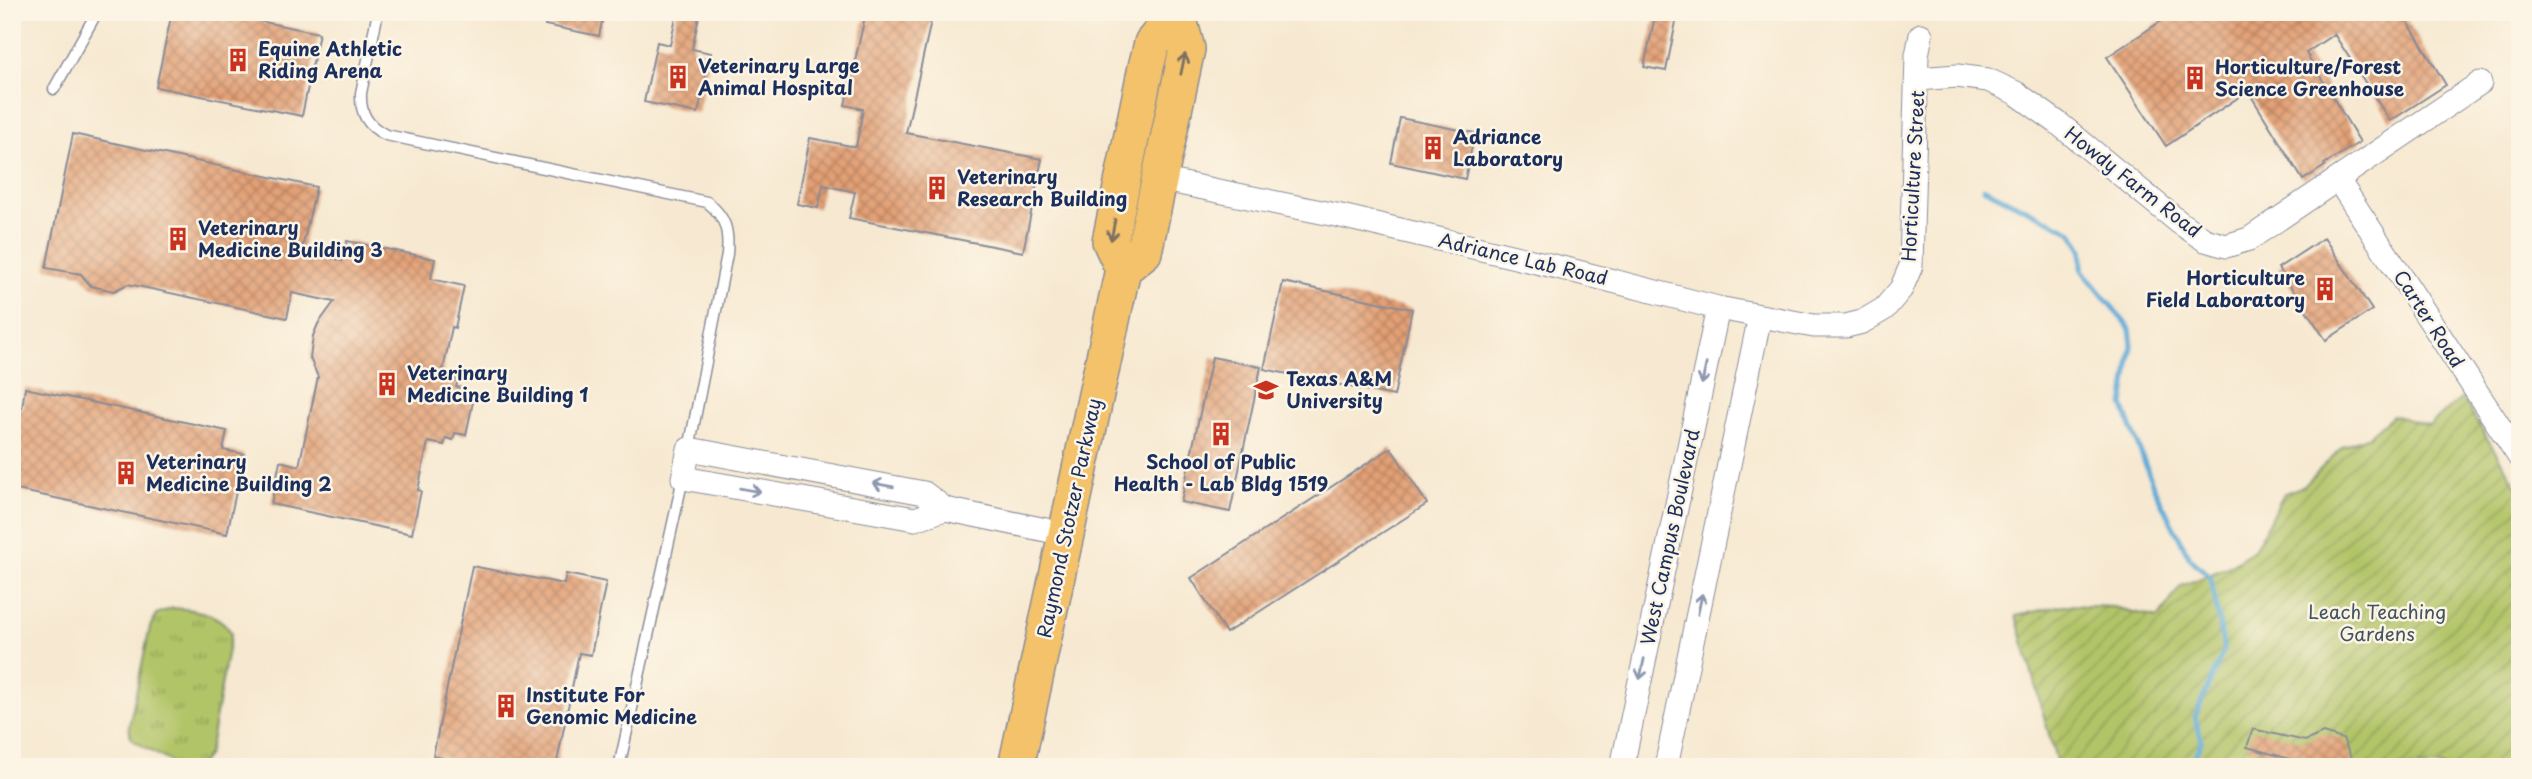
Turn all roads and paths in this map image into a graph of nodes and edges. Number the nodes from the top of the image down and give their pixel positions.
1 (97, 12) edge
2 (378, 12) edge
3 (1177, 13) edge
4 (1921, 35) dead end
5 (1146, 67) junction
6 (1918, 79) junction
7 (2480, 83) dead end
8 (54, 89) dead end
9 (1159, 179) junction
10 (2338, 180) junction
11 (1123, 269) junction
12 (1718, 308) junction
13 (1884, 309) joint
14 (1760, 316) junction
15 (689, 449) junction
16 (2520, 458) edge
17 (683, 478) junction
18 (945, 509) junction
19 (1065, 534) junction
20 (619, 767) edge
21 (1016, 767) edge
22 (1622, 767) edge
23 (1666, 767) edge

1 - 8 lane
2 - 15 lane
3 - 5 main road, Raymond Stotzer Parkway
9 -> 3 main road, Raymond Stotzer Parkway
4 - 6 street, Horticulture Street
5 - 9 main road
5 -> 11 main road, Raymond Stotzer Parkway
6 - 10 street, Howdy Farm Road
6 - 13 street, Horticulture Street
7 - 10 street, Howdy Farm Road
9 - 11 main road, Raymond Stotzer Parkway
9 - 12 street, Adriance Lab Road
10 - 16 street, Carter Road
11 - 19 main road, Raymond Stotzer Parkway
12 - 14 street, Adriance Lab Road
12 -> 22 street, West Campus Boulevard
13 - 14 street, Adriance Lab Road
23 -> 14 street
15 - 17 street
18 -> 15 street
17 -> 18 street
17 - 20 lane
18 - 19 street
19 - 21 main road, Raymond Stotzer Parkway

